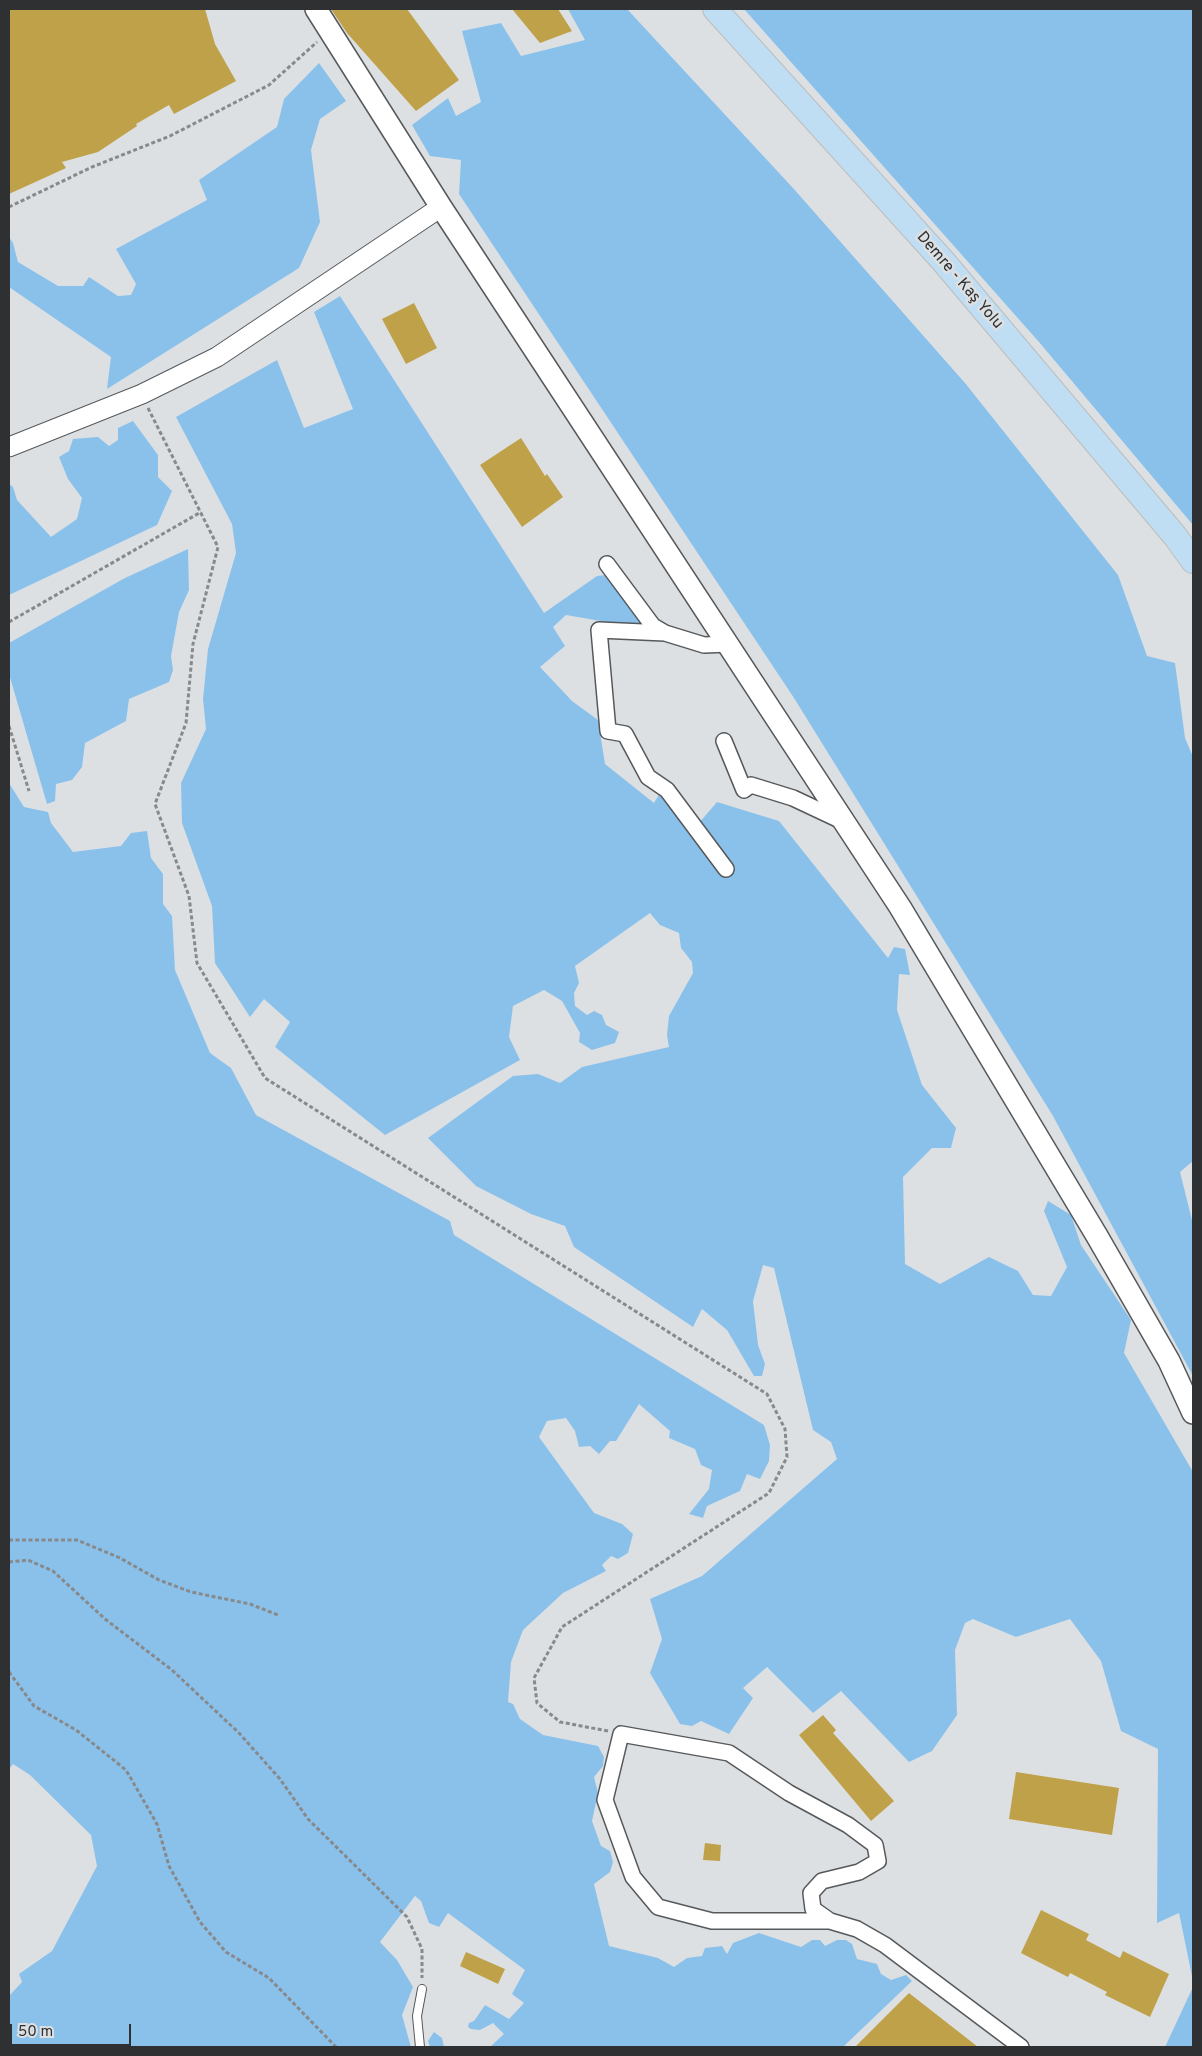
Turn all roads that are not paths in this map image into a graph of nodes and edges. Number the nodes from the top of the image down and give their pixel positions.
1 (316, 9) edge
2 (715, 9) edge
3 (441, 206) junction
4 (9, 447) edge
5 (1193, 561) edge
6 (607, 564) dead end
7 (664, 634) junction
8 (729, 644) junction
9 (724, 741) dead end
10 (845, 822) junction
11 (726, 869) dead end
12 (1193, 1413) edge
13 (830, 1921) junction
14 (422, 1988) road end
15 (420, 2047) edge
16 (1021, 2047) edge

1 - 3 main road
2 - 5 highway, Demre - Kaş Yolu
3 - 4 street
3 - 8 main road
6 - 7 street
7 - 8 street
7 - 11 street
8 - 10 main road
9 - 10 street
10 - 12 main road
13 - 13 street
13 - 16 street
14 - 15 lane

